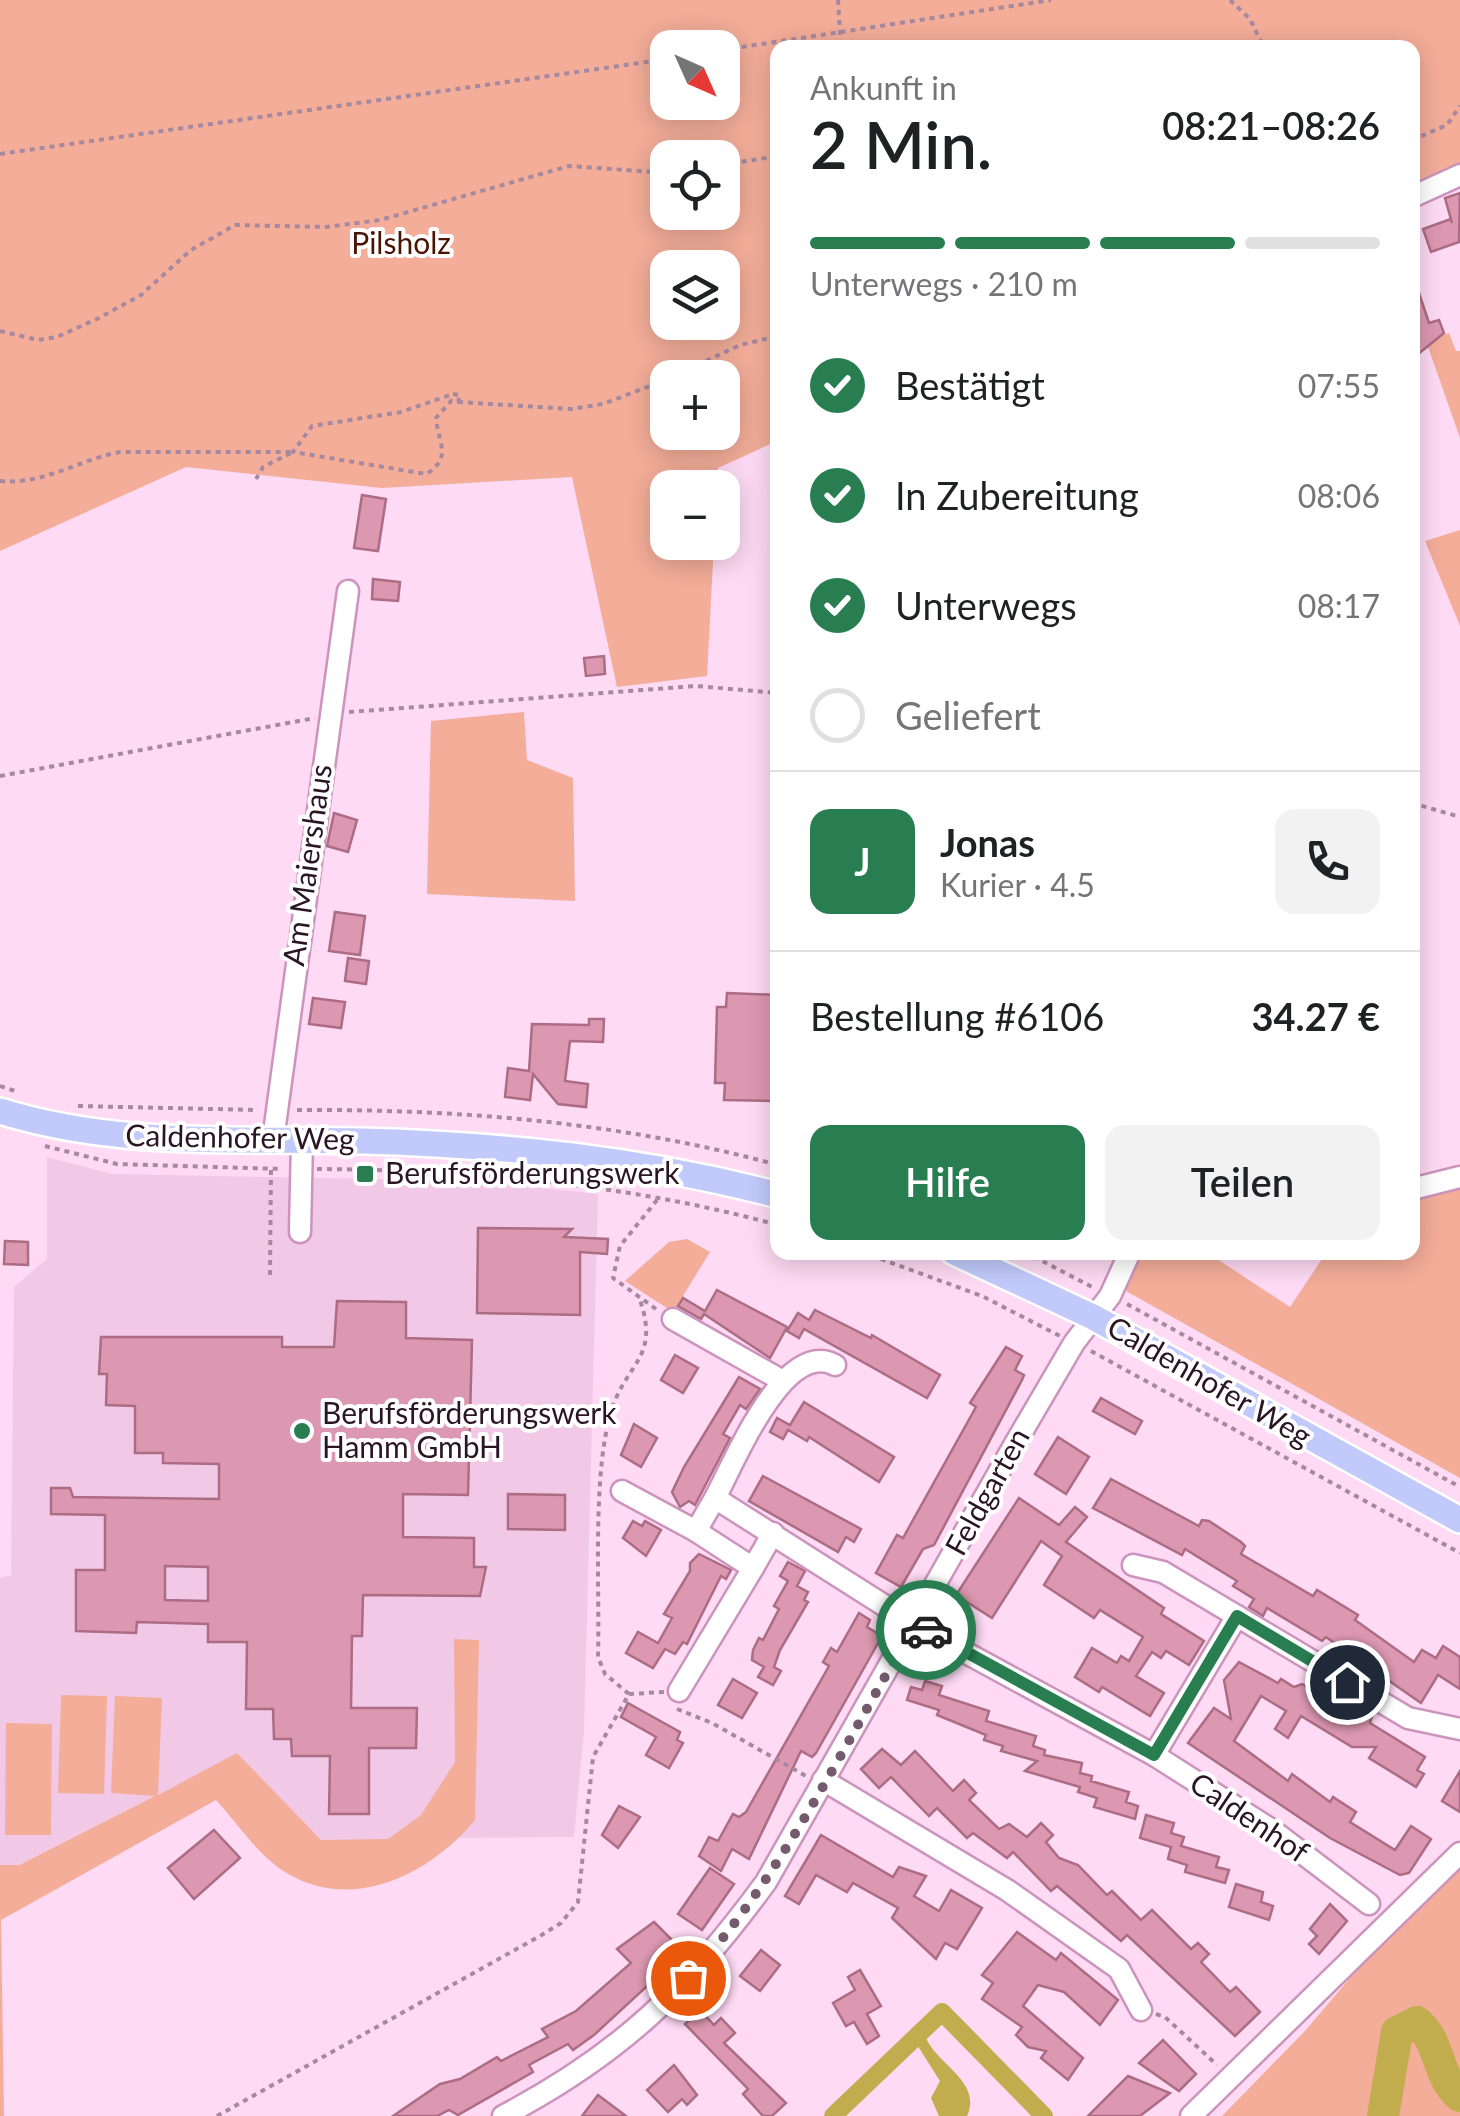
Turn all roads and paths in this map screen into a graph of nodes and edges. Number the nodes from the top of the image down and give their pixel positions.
1 (838, 0) edge
2 (1050, 0) edge
3 (1230, 0) edge
4 (840, 32) junction
5 (788, 40) edge
6 (840, 40) edge
7 (1260, 40) edge
8 (770, 43) edge
9 (740, 47) edge
10 (650, 61) edge
11 (1460, 106) edge
12 (1420, 137) edge
13 (0, 154) edge
14 (770, 157) edge
15 (740, 162) edge
16 (650, 171) edge
17 (1460, 175) edge
18 (1420, 194) edge
19 (0, 331) edge
20 (770, 338) edge
21 (708, 360) edge
22 (650, 385) edge
23 (458, 402) junction
24 (293, 452) junction
25 (256, 479) dead end
26 (0, 481) edge
27 (348, 591) dead end
28 (770, 692) edge
29 (330, 713) junction
30 (0, 776) edge
31 (1420, 805) edge
32 (1460, 817) edge
33 (0, 1086) edge
34 (26, 1095) dead end
35 (70, 1104) dead end
36 (276, 1110) junction
37 (0, 1111) edge
38 (273, 1140) junction
39 (302, 1140) junction
40 (38, 1144) dead end
41 (770, 1163) edge
42 (300, 1168) junction
43 (271, 1169) junction
44 (681, 1172) junction
45 (1460, 1176) edge
46 (1420, 1187) edge
47 (770, 1193) edge
48 (658, 1198) junction
49 (770, 1222) edge
50 (300, 1232) dead end
51 (884, 1260) edge
52 (971, 1260) edge
53 (1040, 1260) edge
54 (1126, 1260) edge
55 (270, 1275) dead end
56 (1110, 1296) junction
57 (640, 1300) junction
58 (1093, 1316) junction
59 (673, 1318) joint
60 (1074, 1343) junction
61 (835, 1365) dead end
62 (781, 1380) junction
63 (1460, 1487) edge
64 (622, 1491) dead end
65 (714, 1498) junction
66 (1460, 1520) edge
67 (696, 1531) junction
68 (773, 1533) junction
69 (1460, 1553) edge
70 (1133, 1565) dead end
71 (753, 1568) junction
72 (1237, 1616) junction
73 (915, 1625) junction
74 (679, 1692) junction
75 (629, 1694) junction
76 (1460, 1728) edge
77 (1154, 1755) junction
78 (822, 1782) junction
79 (1460, 1853) edge
80 (1369, 1904) dead end
81 (1141, 2010) dead end
82 (1164, 2017) dead end
83 (1232, 2078) junction
84 (217, 2116) edge
85 (503, 2116) edge
86 (1190, 2116) edge

1 - 4 path
2 - 4 path
3 - 7 path
4 - 5 path
4 - 6 path
8 - 9 path
10 - 13 path
11 - 12 path
14 - 15 path
16 - 19 path
17 - 18 street
20 - 21 path
22 - 23 path
23 - 24 path
23 - 24 path
24 - 25 path
24 - 26 path
27 - 29 street, Am Maiershaus
28 - 29 path
29 - 30 path
29 - 36 street, Am Maiershaus
31 - 32 path
33 - 34 path
35 - 36 path
36 - 38 street, Am Maiershaus
36 - 41 path
37 - 38 main road, Caldenhofer Weg
38 - 39 main road, Caldenhofer Weg
39 - 42 street
39 - 44 main road, Caldenhofer Weg
40 - 43 path
42 - 43 path
42 - 48 path
42 - 50 street
43 - 55 path
44 - 47 main road, Caldenhofer Weg
44 - 48 path
45 - 46 street
48 - 49 path
48 - 57 path
51 - 60 path
52 - 58 main road, Caldenhofer Weg
53 - 56 path
54 - 56 street, Feldgarten
56 - 58 street, Feldgarten
56 - 63 path
57 - 59 path
57 - 75 path
58 - 60 street, Feldgarten
58 - 66 main road, Caldenhofer Weg
59 - 62 street
60 - 69 path
60 - 73 street, Feldgarten
61 - 62 street
62 - 65 street
64 - 67 street
65 - 67 street
65 - 68 street, Caldenhof
67 - 71 street
68 - 71 street
68 - 73 street, Caldenhof
70 - 72 street
71 - 74 street
72 - 76 street
72 - 77 street
73 - 77 street, Caldenhof
73 - 78 street, Feldgarten
74 - 75 path
74 - 78 path
75 - 84 path
77 - 80 street, Caldenhof
78 - 81 street
78 - 85 street, Feldgarten
79 - 83 street
82 - 83 path
83 - 86 street

